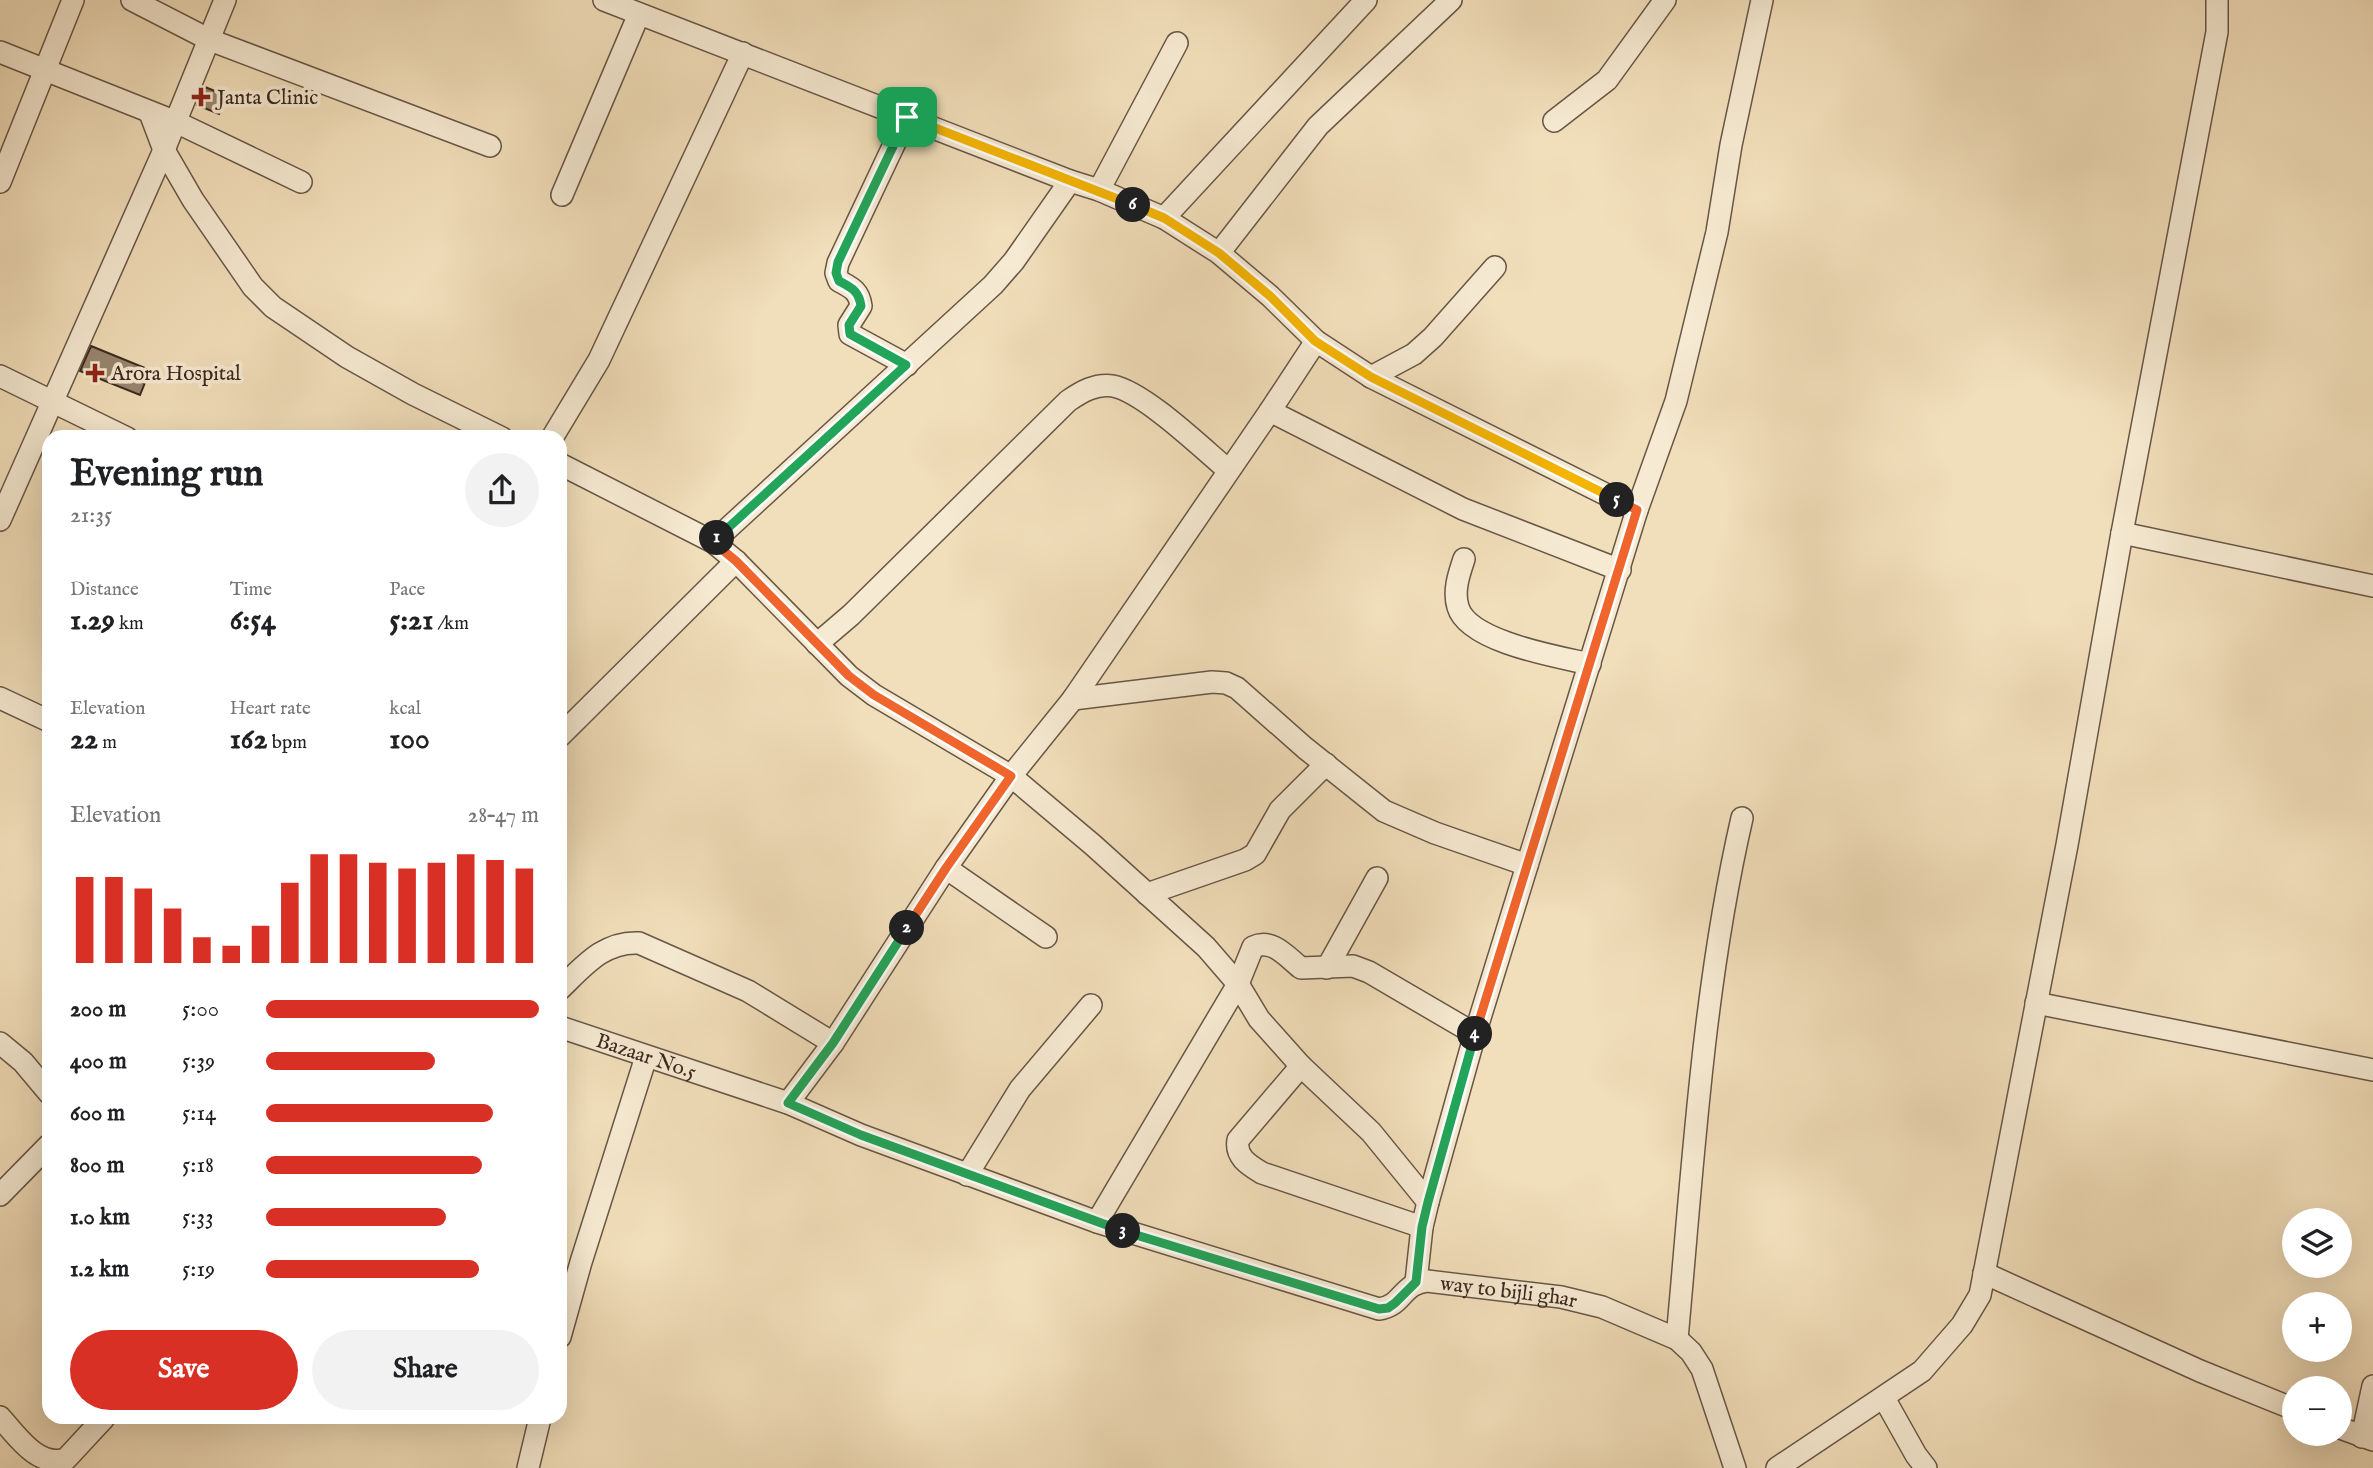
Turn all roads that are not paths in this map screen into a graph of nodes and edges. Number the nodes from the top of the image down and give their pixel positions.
1 (73, 0) edge
2 (132, 0) edge
3 (225, 0) edge
4 (604, 0) edge
5 (1366, 0) edge
6 (1451, 0) edge
7 (1665, 0) edge
8 (1762, 0) edge
9 (2217, 0) edge
10 (639, 14) junction
11 (210, 38) junction
12 (1177, 43) dead end
13 (0, 52) edge
14 (743, 53) junction
15 (45, 70) junction
16 (150, 113) junction
17 (907, 117) junction
18 (1553, 121) dead end
19 (176, 122) junction
20 (490, 146) dead end
21 (164, 150) junction
22 (1070, 181) junction
23 (0, 182) edge
24 (301, 182) dead end
25 (1099, 190) junction
26 (562, 195) dead end
27 (1164, 218) junction
28 (1219, 253) junction
29 (1495, 267) dead end
30 (1315, 341) junction
31 (906, 365) junction
32 (0, 376) edge
33 (1371, 377) junction
34 (53, 400) junction
35 (1270, 411) junction
36 (111, 430) edge
37 (486, 430) edge
38 (557, 430) edge
39 (567, 468) edge
40 (1228, 470) junction
41 (1637, 510) junction
42 (0, 520) edge
43 (2122, 533) junction
44 (713, 542) junction
45 (1464, 559) dead end
46 (736, 561) junction
47 (1620, 570) junction
48 (2373, 586) edge
49 (817, 644) junction
50 (1590, 664) junction
51 (0, 698) edge
52 (1073, 699) junction
53 (42, 717) edge
54 (567, 729) edge
55 (1326, 764) junction
56 (1011, 776) junction
57 (1742, 818) dead end
58 (1527, 865) junction
59 (946, 868) junction
60 (1377, 878) dead end
61 (1147, 894) junction
62 (1046, 937) dead end
63 (1327, 968) junction
64 (567, 982) edge
65 (1238, 984) junction
66 (2036, 1003) junction
67 (1091, 1005) dead end
68 (567, 1029) edge
69 (1475, 1034) junction
70 (0, 1043) edge
71 (833, 1043) junction
72 (646, 1057) junction
73 (1301, 1066) junction
74 (2373, 1070) edge
75 (733, 1083) joint
76 (42, 1085) edge
77 (788, 1103) junction
78 (42, 1153) edge
79 (967, 1175) junction
80 (0, 1195) edge
81 (1428, 1202) junction
82 (1097, 1222) junction
83 (1422, 1227) junction
84 (1984, 1273) junction
85 (1416, 1282) junction
86 (567, 1312) edge
87 (1677, 1339) junction
88 (2373, 1386) edge
89 (1884, 1398) junction
90 (2282, 1404) edge
91 (0, 1417) edge
92 (98, 1424) edge
93 (539, 1424) edge
94 (2368, 1439) edge
95 (528, 1468) edge
96 (1735, 1468) edge
97 (1777, 1468) edge
98 (1926, 1468) edge

1 - 15 street
2 - 11 street
3 - 11 street
4 - 10 street
5 - 27 street
6 - 28 street
7 - 18 street
8 - 41 street
9 - 43 street
10 - 14 street
10 - 26 street
11 - 19 street
11 - 20 street
12 - 25 street
13 - 15 street
14 - 17 street
14 - 38 street
15 - 16 street
15 - 23 street
16 - 19 street
16 - 21 street
17 - 22 street
17 - 31 street
19 - 21 street
19 - 24 street
21 - 34 street
21 - 37 street
22 - 25 street
22 - 31 street
25 - 27 street
27 - 28 street
28 - 30 street
29 - 33 street
30 - 33 street
30 - 35 street
31 - 44 street
32 - 34 street
33 - 41 street
34 - 36 street
34 - 42 street
35 - 40 street
35 - 47 street
39 - 44 street
40 - 49 street
40 - 52 street
41 - 47 street
43 - 48 street
43 - 66 street
44 - 46 street
45 - 50 street
46 - 49 street
46 - 54 street
47 - 50 street
49 - 56 street
50 - 58 street
51 - 53 street
52 - 55 street
52 - 56 street
55 - 58 street
55 - 61 street
56 - 59 street
56 - 61 street
57 - 87 street
58 - 69 street
59 - 62 street
59 - 71 street
60 - 63 street
61 - 65 street
63 - 65 street
63 - 69 street
64 - 71 street
65 - 73 street
65 - 82 street
66 - 74 street
66 - 84 street
67 - 79 street
68 - 72 street, Bazaar No.5
69 - 81 street
70 - 76 street
71 - 77 street
72 - 75 street, Bazaar No.5
72 - 86 street
73 - 81 street
73 - 83 street
75 - 77 street, way to bijli ghar
77 - 79 street, way to bijli ghar
78 - 80 street
79 - 82 street, way to bijli ghar
81 - 83 street
82 - 85 street, way to bijli ghar
83 - 85 street
84 - 89 street
84 - 90 street
85 - 87 street, way to bijli ghar
87 - 96 street, way to bijli ghar
88 - 94 street
89 - 97 street
89 - 98 street
91 - 92 street
93 - 95 street

